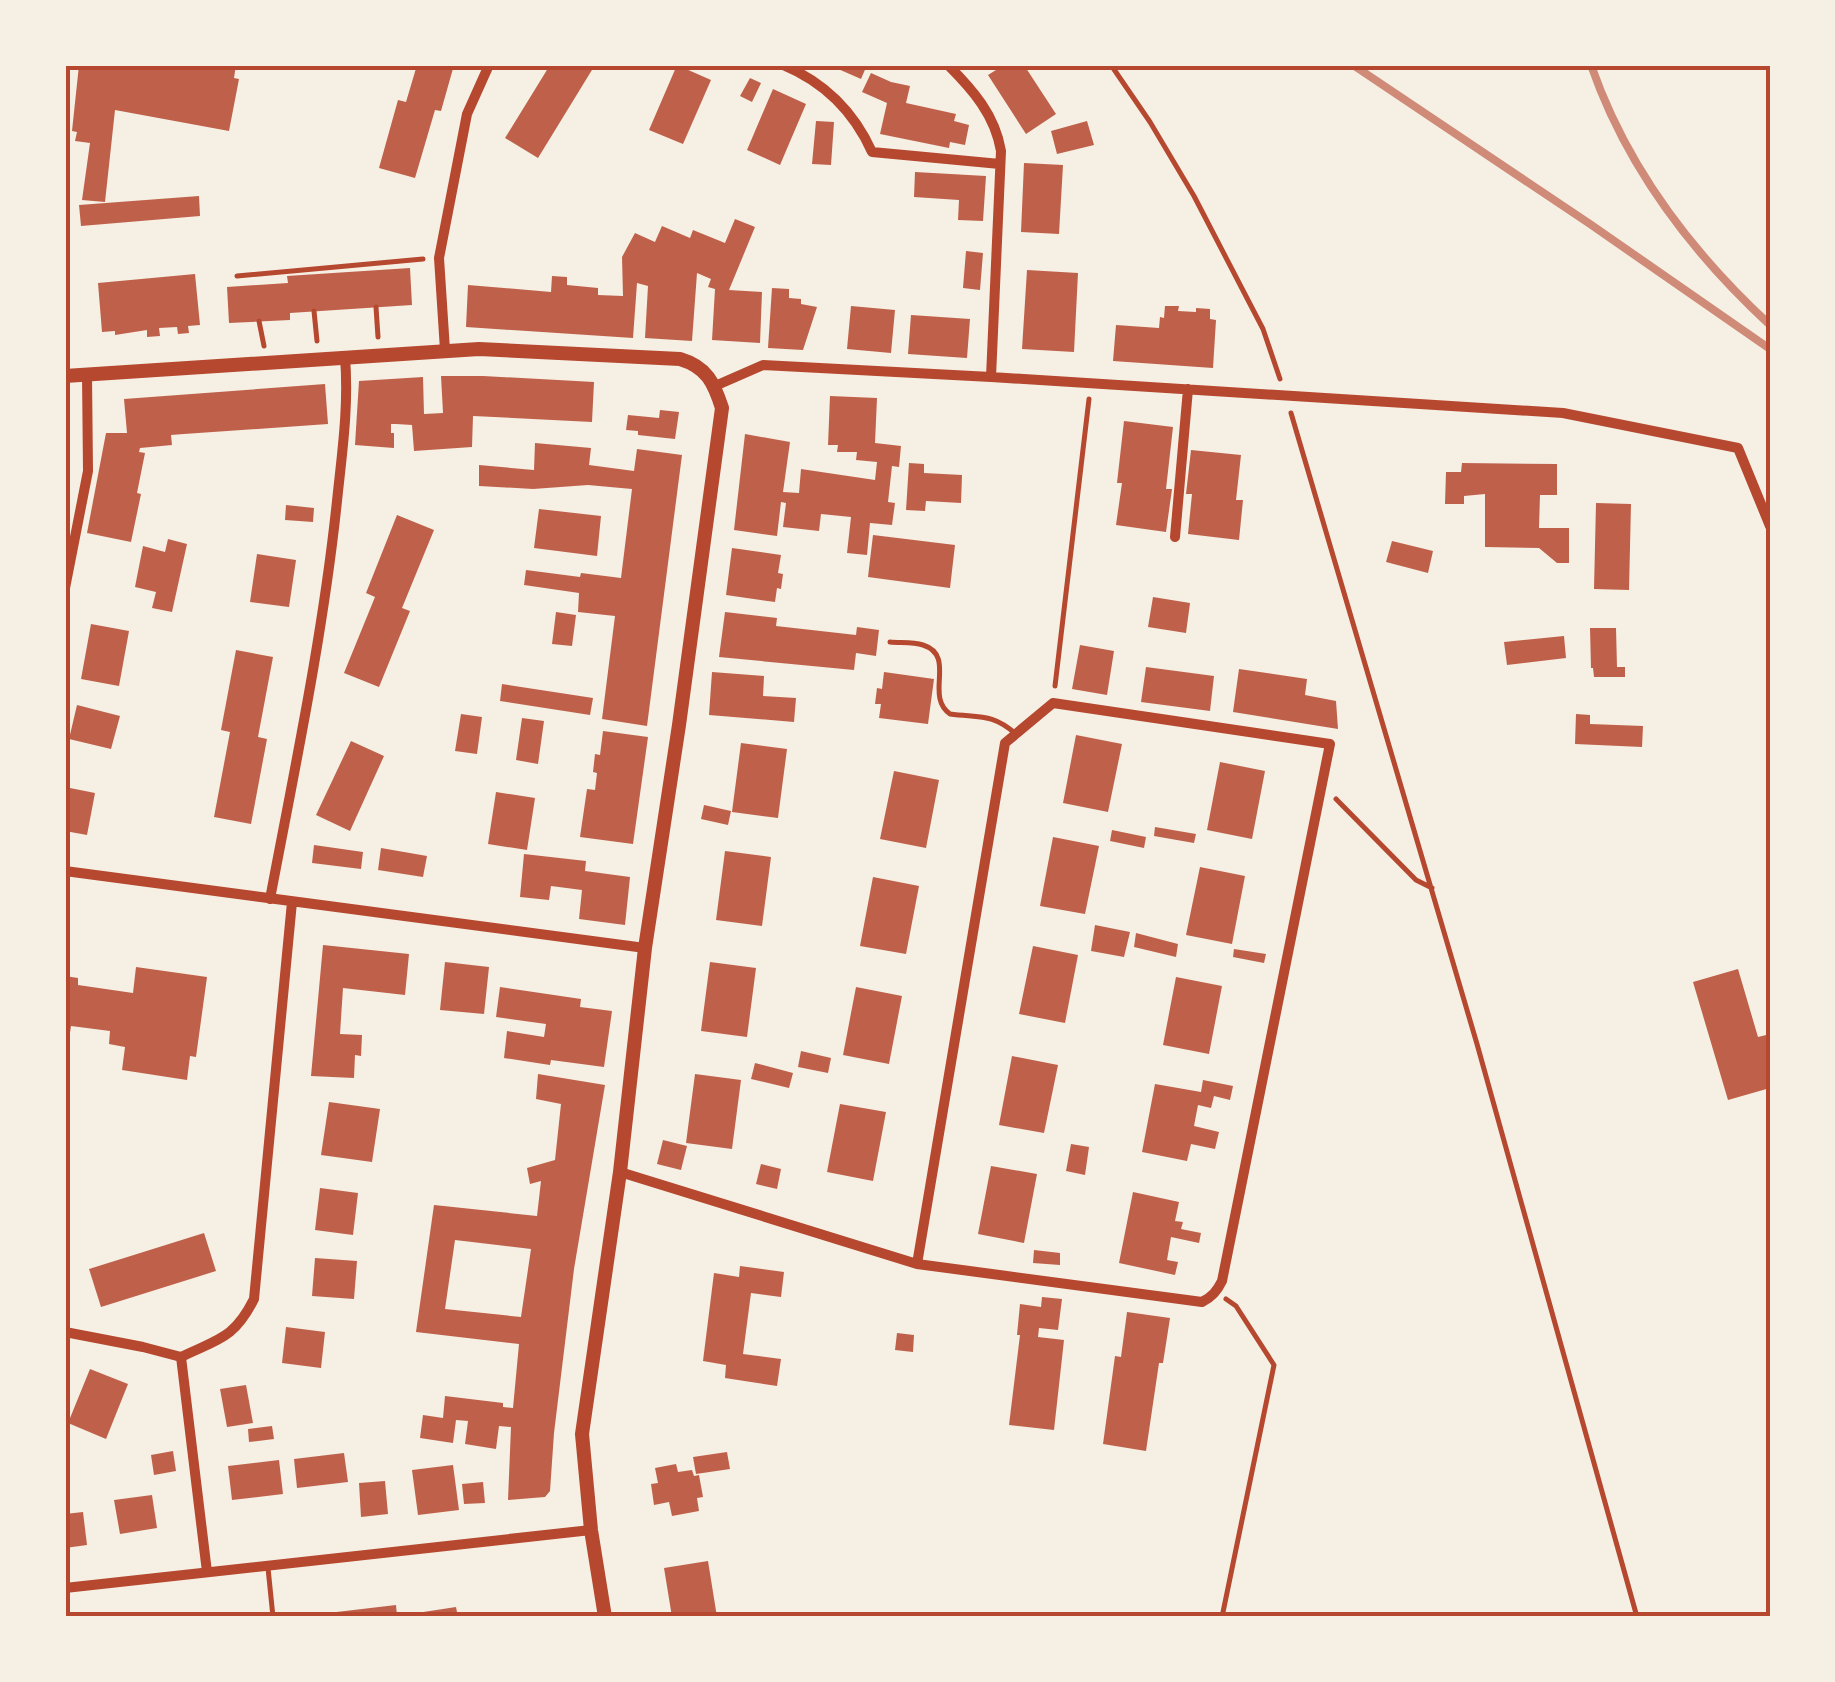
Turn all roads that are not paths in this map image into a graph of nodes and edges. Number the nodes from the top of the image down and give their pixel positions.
1 (489, 65) edge
2 (783, 65) edge
3 (948, 65) edge
4 (1000, 164) junction
5 (444, 350) junction
6 (345, 357) junction
7 (87, 375) junction
8 (65, 376) edge
9 (990, 377) junction
10 (715, 386) junction
11 (1188, 389) junction
12 (1770, 526) edge
13 (1176, 537) dead end
14 (65, 588) edge
15 (890, 642) dead end
16 (1016, 734) junction
17 (65, 871) edge
18 (270, 899) junction
19 (292, 902) junction
20 (645, 948) junction
21 (620, 1172) junction
22 (917, 1264) junction
23 (65, 1332) edge
24 (181, 1357) junction
25 (590, 1530) junction
26 (268, 1565) junction
27 (207, 1572) junction
28 (65, 1588) edge
29 (273, 1617) edge
30 (605, 1617) edge

1 - 5 street
2 - 4 street
3 - 4 street
4 - 9 street
5 - 6 street
5 - 10 street
6 - 7 street
6 - 18 street
7 - 8 street
7 - 14 street
9 - 10 street
9 - 11 street
10 - 20 street
11 - 12 street
11 - 13 street
15 - 16 lane
16 - 22 street
16 - 22 street
17 - 18 street
18 - 19 street
19 - 20 street
19 - 24 street
20 - 21 street
21 - 22 street
21 - 25 street
23 - 24 street
24 - 27 street
25 - 26 street
25 - 30 street
26 - 27 street
26 - 29 lane
27 - 28 street

